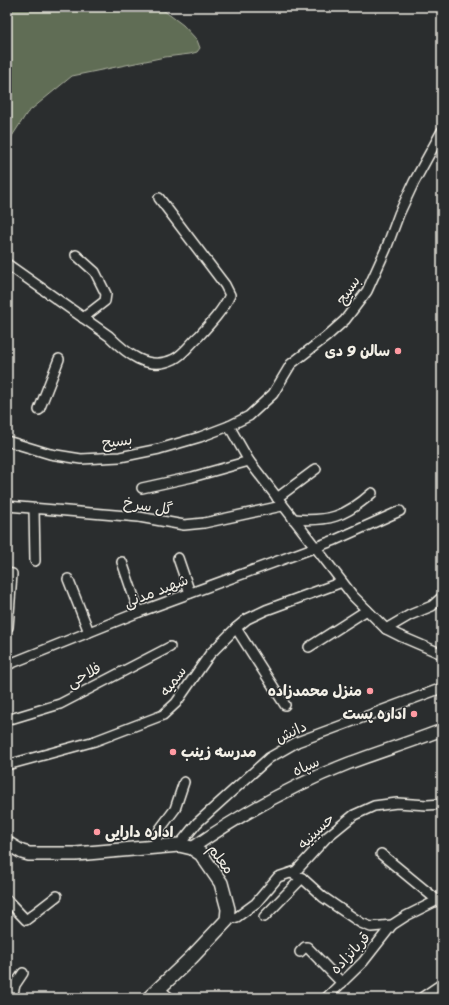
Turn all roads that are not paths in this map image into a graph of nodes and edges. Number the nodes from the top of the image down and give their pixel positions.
1 (442, 131) edge
2 (159, 198) dead end
3 (76, 255) dead end
4 (7, 264) edge
5 (83, 318) junction
6 (59, 359) dead end
7 (39, 410) dead end
8 (229, 426) junction
9 (7, 441) edge
10 (249, 461) junction
11 (316, 469) dead end
12 (142, 488) dead end
13 (372, 493) dead end
14 (280, 502) junction
15 (7, 506) edge
16 (34, 509) junction
17 (400, 510) dead end
18 (293, 519) junction
19 (316, 547) junction
20 (178, 558) dead end
21 (35, 561) dead end
22 (122, 562) dead end
23 (7, 573) edge
24 (68, 579) dead end
25 (342, 582) junction
26 (190, 593) junction
27 (442, 598) edge
28 (366, 610) junction
29 (139, 612) junction
30 (8, 627) edge
31 (236, 628) junction
32 (386, 629) junction
33 (89, 632) junction
34 (170, 647) dead end
35 (309, 647) dead end
36 (442, 654) edge
37 (7, 665) edge
38 (442, 688) edge
39 (285, 705) dead end
40 (7, 720) edge
41 (442, 730) edge
42 (7, 765) edge
43 (184, 782) dead end
44 (442, 804) edge
45 (7, 843) edge
46 (179, 845) junction
47 (154, 847) junction
48 (192, 848) junction
49 (381, 854) dead end
50 (290, 873) junction
51 (302, 878) junction
52 (57, 896) dead end
53 (439, 899) edge
54 (7, 900) edge
55 (264, 917) dead end
56 (227, 920) junction
57 (392, 925) junction
58 (300, 952) dead end
59 (23, 973) dead end
60 (342, 983) junction
61 (442, 985) edge
62 (158, 988) junction
63 (12, 998) edge
64 (149, 998) edge
65 (170, 998) edge
66 (326, 998) edge
67 (422, 998) edge

1 - 8 street, بسیج
2 - 5 street
3 - 5 street
4 - 5 street
6 - 7 street
8 - 9 street, بسیح
8 - 10 street
10 - 12 street
10 - 14 street
11 - 14 street
13 - 18 street
14 - 16 street, گل سرخ
14 - 18 street
15 - 16 street, گل سرخ
16 - 21 street
17 - 19 street, شهید مدنی
18 - 19 street
19 - 25 street
19 - 26 street, شهید مدنی
20 - 26 street
22 - 29 street
23 - 30 street
24 - 33 street
25 - 28 street
25 - 31 street, سمیه
26 - 29 street, شهید مدنی
27 - 32 street
28 - 32 street
28 - 35 street
29 - 33 street, شهید مدنی
31 - 39 street
31 - 42 street, سمیه
32 - 36 street
33 - 37 street, شهید مدنی
34 - 40 street, فلاحی
38 - 46 street, دانش
41 - 48 street, سپاه
43 - 47 street
44 - 50 street, حسینیه
45 - 47 main road, معلم
46 - 47 main road, معلم
46 - 48 main road, معلم
48 - 56 main road, معلم
49 - 53 street
50 - 51 street
50 - 56 street, حسینیه
51 - 55 street
51 - 57 street
52 - 54 street
53 - 57 street
56 - 62 main road
57 - 60 street, قربانزاده
58 - 60 street
59 - 63 street
60 - 66 street, قربانزاده
61 - 67 street
62 - 64 main road
62 - 65 street

